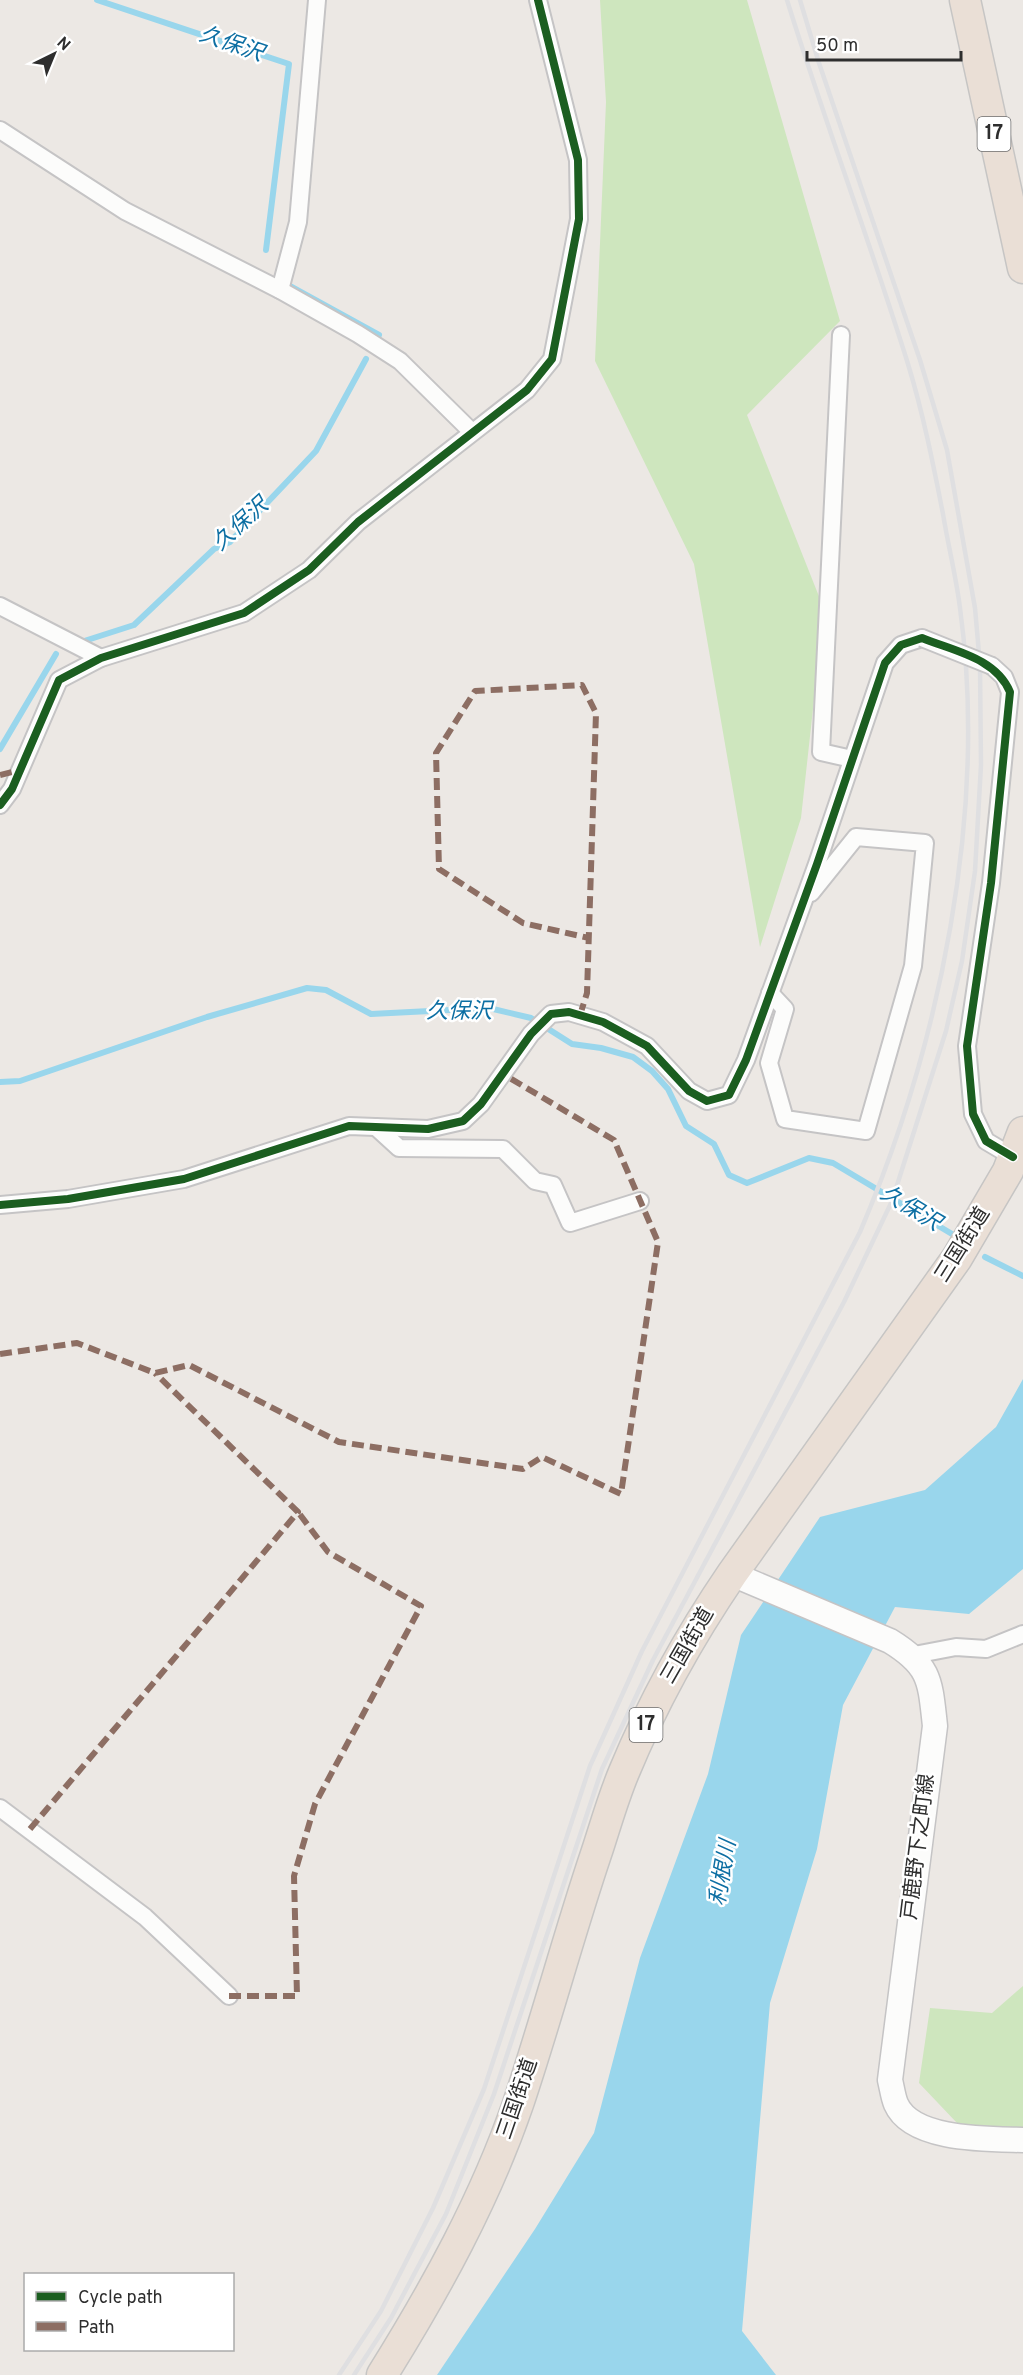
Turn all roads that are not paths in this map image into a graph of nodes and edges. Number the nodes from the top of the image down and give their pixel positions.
1 (317, 0) edge
2 (538, 0) edge
3 (965, 0) edge
4 (0, 130) edge
5 (1023, 268) edge
6 (280, 290) junction
7 (841, 335) dead end
8 (472, 432) junction
9 (0, 606) edge
10 (101, 658) junction
11 (852, 759) junction
12 (0, 805) edge
13 (801, 906) junction
14 (770, 993) junction
15 (376, 1127) junction
16 (1018, 1145) edge
17 (640, 1201) dead end
18 (0, 1205) edge
19 (744, 1580) junction
20 (1023, 1634) edge
21 (914, 1655) junction
22 (0, 1808) edge
23 (229, 1996) dead end
24 (1023, 2139) edge
25 (382, 2375) edge

1 - 6 street
2 - 8 street
3 - 5 highway, 17
4 - 6 street
6 - 8 street
7 - 11 street
8 - 10 street
9 - 10 street
10 - 12 street
11 - 13 street
11 - 16 street, bridge
13 - 14 street
13 - 14 street
14 - 15 street
15 - 17 street
15 - 18 street
16 - 19 highway, 三国街道 / 17
19 - 21 main road, 戸鹿野下之町線
19 - 25 highway, 三国街道 / 17
20 - 21 street
21 - 24 main road, 戸鹿野下之町線
22 - 23 street

